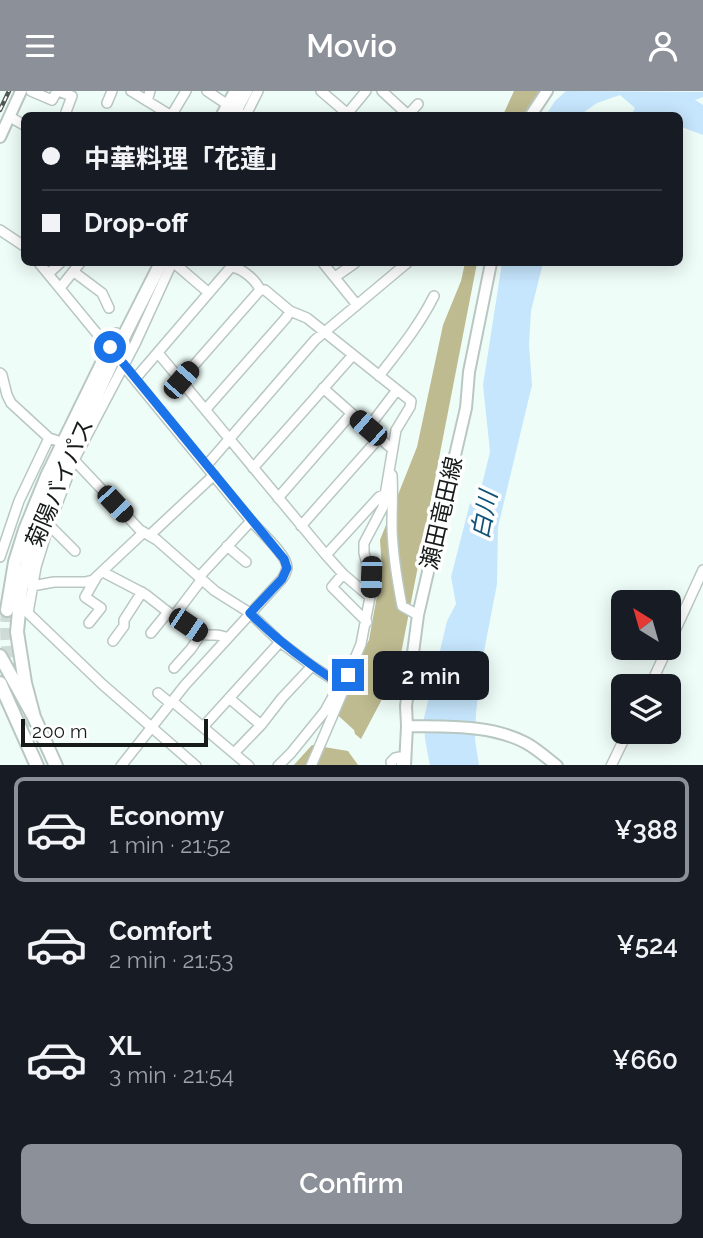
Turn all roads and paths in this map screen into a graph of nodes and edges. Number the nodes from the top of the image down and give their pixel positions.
1 (22, 91) edge
2 (31, 91) edge
3 (58, 91) edge
4 (112, 91) edge
5 (131, 91) edge
6 (150, 91) edge
7 (186, 91) edge
8 (207, 91) edge
9 (236, 91) edge
10 (246, 91) edge
11 (258, 91) edge
12 (366, 91) edge
13 (382, 91) edge
14 (547, 91) edge
15 (324, 92) edge
16 (147, 101) junction
17 (107, 103) dead end
18 (418, 104) dead end
19 (66, 112) dead end
20 (167, 112) edge
21 (174, 112) edge
22 (234, 112) edge
23 (235, 112) edge
24 (236, 112) edge
25 (236, 112) edge
26 (345, 112) edge
27 (350, 112) edge
28 (405, 112) edge
29 (411, 112) edge
30 (533, 112) edge
31 (10, 117) junction
32 (21, 123) edge
33 (0, 137) edge
34 (0, 230) edge
35 (21, 244) edge
36 (41, 266) edge
37 (57, 266) edge
38 (78, 266) edge
39 (150, 266) edge
40 (159, 266) edge
41 (172, 266) edge
42 (177, 266) edge
43 (229, 266) edge
44 (233, 266) edge
45 (326, 266) edge
46 (351, 266) edge
47 (403, 266) edge
48 (490, 266) edge
49 (74, 272) junction
50 (48, 274) junction
51 (335, 277) junction
52 (60, 288) junction
53 (260, 290) junction
54 (209, 293) junction
55 (434, 296) dead end
56 (357, 305) junction
57 (108, 308) dead end
58 (290, 311) junction
59 (325, 332) junction
60 (158, 353) junction
61 (116, 355) junction
62 (353, 355) junction
63 (0, 373) edge
64 (379, 376) junction
65 (135, 379) junction
66 (181, 380) junction
67 (323, 388) junction
68 (397, 390) junction
69 (89, 391) junction
70 (206, 409) junction
71 (351, 414) junction
72 (368, 428) junction
73 (379, 438) junction
74 (54, 439) junction
75 (230, 439) junction
76 (392, 449) junction
77 (74, 460) junction
78 (390, 463) junction
79 (206, 465) junction
80 (253, 468) junction
81 (214, 475) junction
82 (385, 494) junction
83 (278, 498) junction
84 (251, 521) junction
85 (49, 525) junction
86 (301, 526) junction
87 (147, 533) junction
88 (227, 545) junction
89 (75, 551) dead end
90 (326, 555) junction
91 (0, 557) edge
92 (246, 562) dead end
93 (703, 570) edge
94 (344, 574) junction
95 (99, 575) junction
96 (201, 578) junction
97 (32, 586) junction
98 (142, 592) junction
99 (0, 597) edge
100 (370, 597) junction
101 (7, 610) dead end
102 (250, 613) junction
103 (171, 614) junction
104 (418, 615) junction
105 (681, 618) edge
106 (367, 622) junction
107 (89, 623) dead end
108 (151, 633) dead end
109 (201, 634) junction
110 (227, 638) junction
111 (113, 641) dead end
112 (280, 642) junction
113 (19, 655) junction
114 (0, 656) edge
115 (312, 666) junction
116 (174, 668) dead end
117 (3, 677) edge
118 (340, 684) junction
119 (158, 693) dead end
120 (229, 698) junction
121 (171, 702) junction
122 (29, 724) junction
123 (261, 725) junction
124 (407, 726) junction
125 (152, 727) junction
126 (203, 727) junction
127 (622, 744) edge
128 (234, 753) junction
129 (37, 765) edge
130 (45, 765) edge
131 (56, 765) edge
132 (121, 765) edge
133 (194, 765) edge
134 (249, 765) edge
135 (278, 765) edge
136 (311, 765) edge
137 (392, 765) edge
138 (404, 765) edge
139 (557, 765) edge
140 (611, 765) edge

1 - 31 main road
2 - 3 street
3 - 19 street
4 - 17 street
5 - 16 street
6 - 16 street
7 - 21 street
8 - 22 street
9 - 23 highway
10 - 24 highway
11 - 25 street
12 - 27 street
13 - 28 street
14 - 30 main road
15 - 26 street
16 - 20 street
18 - 29 street
31 - 32 street
31 - 33 main road
34 - 35 street
36 - 50 street
37 - 50 street
38 - 49 street
39 - 61 highway, 菊陽バイパス
40 - 61 highway, 菊陽バイパス
41 - 61 street
42 - 54 street
43 - 54 street
44 - 53 street
45 - 51 street
46 - 51 street
47 - 56 street
48 - 104 main road, 瀬田竜田線
49 - 52 street
49 - 57 street
50 - 52 street
51 - 56 street
52 - 61 street
53 - 58 street
53 - 66 street
54 - 60 street
55 - 64 street
56 - 59 street
58 - 59 street
58 - 70 street
59 - 62 street
59 - 75 street
60 - 65 street
60 - 66 street
61 - 65 street
61 - 69 highway, 菊陽バイパス
61 - 77 street
61 - 113 highway, 菊陽バイパス
62 - 64 street
62 - 67 street
63 - 74 street
64 - 68 street
65 - 79 street
66 - 70 street
67 - 71 street
67 - 80 street
68 - 72 street
68 - 76 street
69 - 74 highway
69 - 101 highway, 菊陽バイパス
70 - 75 street
71 - 72 street
71 - 83 street
72 - 73 street
73 - 76 street
73 - 86 street
74 - 91 street
74 - 99 highway
75 - 79 street
75 - 80 street
76 - 78 street
77 - 85 street
77 - 87 street
78 - 82 street
78 - 104 street
79 - 81 street
80 - 83 street
81 - 84 street
81 - 87 street
82 - 90 street
82 - 100 street
83 - 86 street
84 - 88 street
84 - 102 street
85 - 89 street
85 - 97 street
86 - 90 street
87 - 95 street
87 - 96 street
88 - 92 street
88 - 96 street
90 - 94 street
93 - 105 street
94 - 100 street
94 - 106 street
95 - 97 street
95 - 98 street
95 - 107 street
96 - 102 street
96 - 103 street
97 - 125 street
98 - 103 street
98 - 111 street
100 - 106 street
102 - 110 street
102 - 112 street
103 - 108 street
103 - 109 street
104 - 124 main road, 瀬田竜田線
106 - 118 street
109 - 110 street
109 - 116 street
110 - 121 street
112 - 115 street
112 - 120 street
113 - 117 highway
113 - 122 highway, 菊陽バイパス
114 - 117 highway
115 - 118 street
115 - 123 street
117 - 122 highway
118 - 135 street
118 - 136 street
119 - 121 street
120 - 123 street
120 - 126 street
121 - 125 street
121 - 126 street
122 - 129 highway
122 - 130 highway
122 - 131 highway
123 - 128 street
124 - 138 main road, 瀬田竜田線
124 - 139 main road
125 - 132 street
125 - 133 street
126 - 128 street
127 - 140 street
128 - 134 street
137 - 138 street

